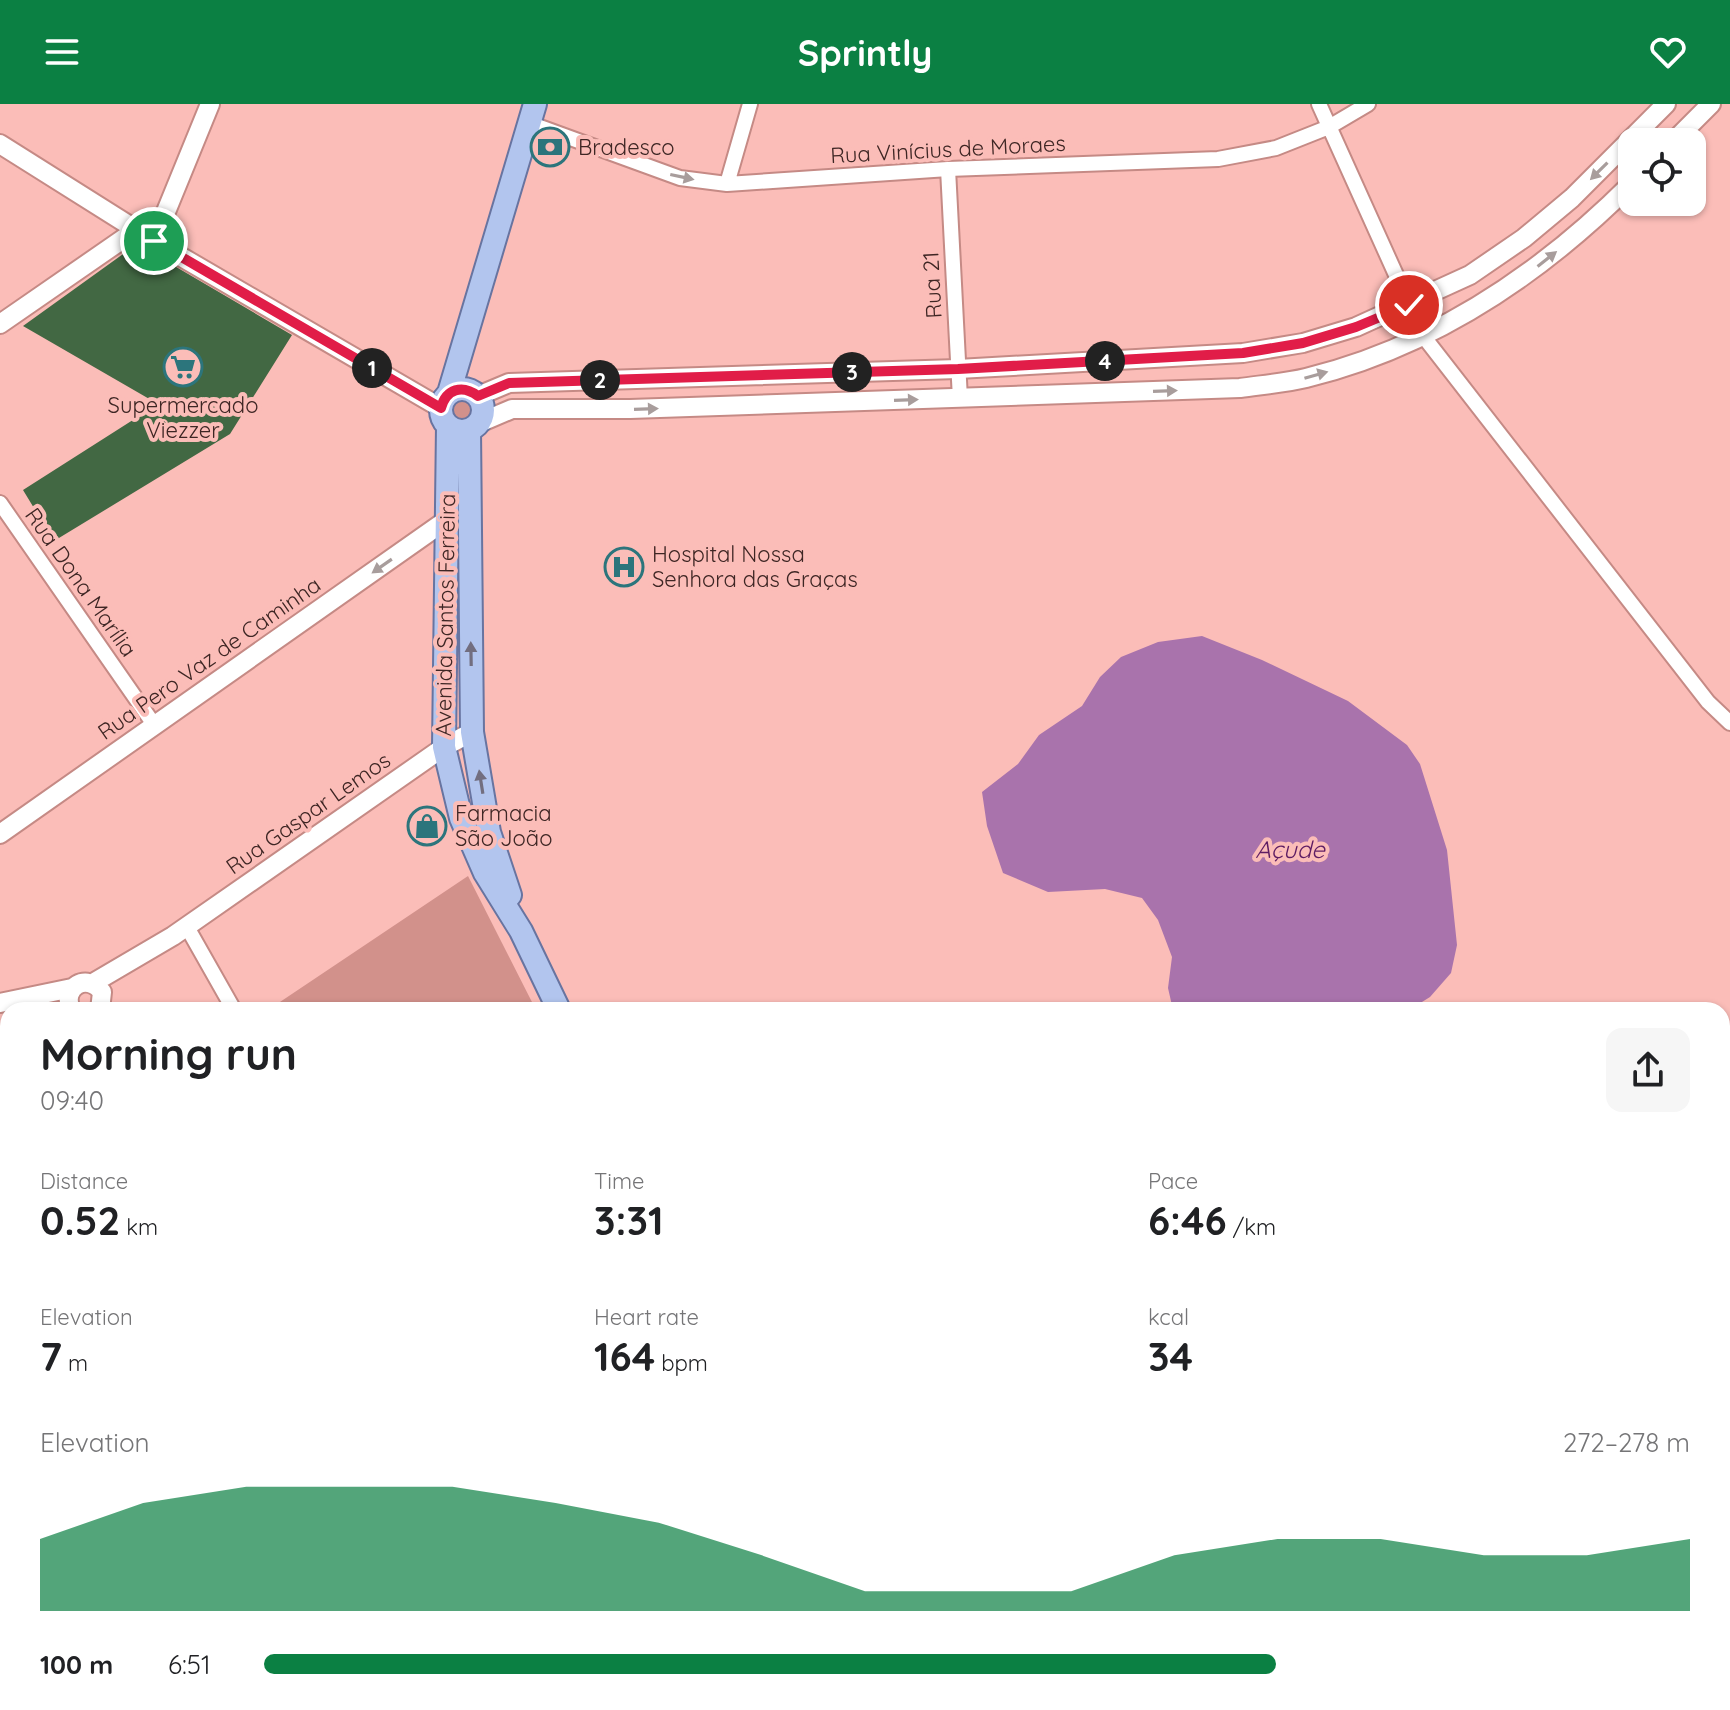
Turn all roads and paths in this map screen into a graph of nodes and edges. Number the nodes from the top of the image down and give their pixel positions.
1 (210, 104) edge
2 (750, 104) edge
3 (1319, 104) edge
4 (1368, 104) edge
5 (1666, 104) edge
6 (1711, 104) edge
7 (532, 114) edge
8 (1329, 127) junction
9 (1687, 128) edge
10 (0, 144) edge
11 (948, 169) junction
12 (727, 184) junction
13 (1618, 197) edge
14 (136, 230) junction
15 (154, 241) junction
16 (1409, 305) junction
17 (0, 324) edge
18 (1424, 337) junction
19 (958, 369) junction
20 (960, 399) junction
21 (462, 409) junction
22 (0, 503) edge
23 (445, 521) junction
24 (1730, 723) edge
25 (155, 726) junction
26 (472, 732) junction
27 (444, 747) junction
28 (0, 834) edge
29 (521, 931) junction
30 (180, 932) junction
31 (72, 988) junction
32 (99, 1001) edge
33 (5, 1002) edge
34 (69, 1002) edge
35 (228, 1002) edge
36 (555, 1002) edge

1 - 15 street
2 - 12 street
3 - 8 street
4 - 8 street, Rua Vinícius de Moraes
5 -> 16 street
6 - 9 street
7 -> 12 street, Rua Vinícius de Moraes
7 - 21 main road, Avenida Santos Ferreira
8 - 11 street, Rua Vinícius de Moraes
8 - 16 street
10 - 14 street
11 - 12 street, Rua Vinícius de Moraes
11 - 19 street, Rua 21
18 -> 13 street
14 - 15 street
14 - 17 street
15 - 21 street
16 - 18 street
16 - 19 street
20 -> 18 street
18 - 24 street
19 - 20 street, Rua 21
19 - 21 street
21 -> 20 street
21 - 23 main road, Avenida Santos Ferreira
26 -> 21 main road, Avenida Santos Ferreira
22 - 25 street, Rua Dona Marília
23 -> 25 street, Rua Pero Vaz de Caminha
23 - 27 main road, Avenida Santos Ferreira
25 - 28 street, Rua Pero Vaz de Caminha
26 - 27 street, Rua Gaspar Lemos
29 -> 26 main road, Avenida Santos Ferreira
27 - 29 main road, Avenida Santos Ferreira
27 - 30 street, Rua Gaspar Lemos
29 - 36 main road, Avenida Santos Ferreira
30 - 32 street, Rua Gaspar Lemos
30 - 35 street
31 - 32 street
31 - 33 street
31 - 34 street

